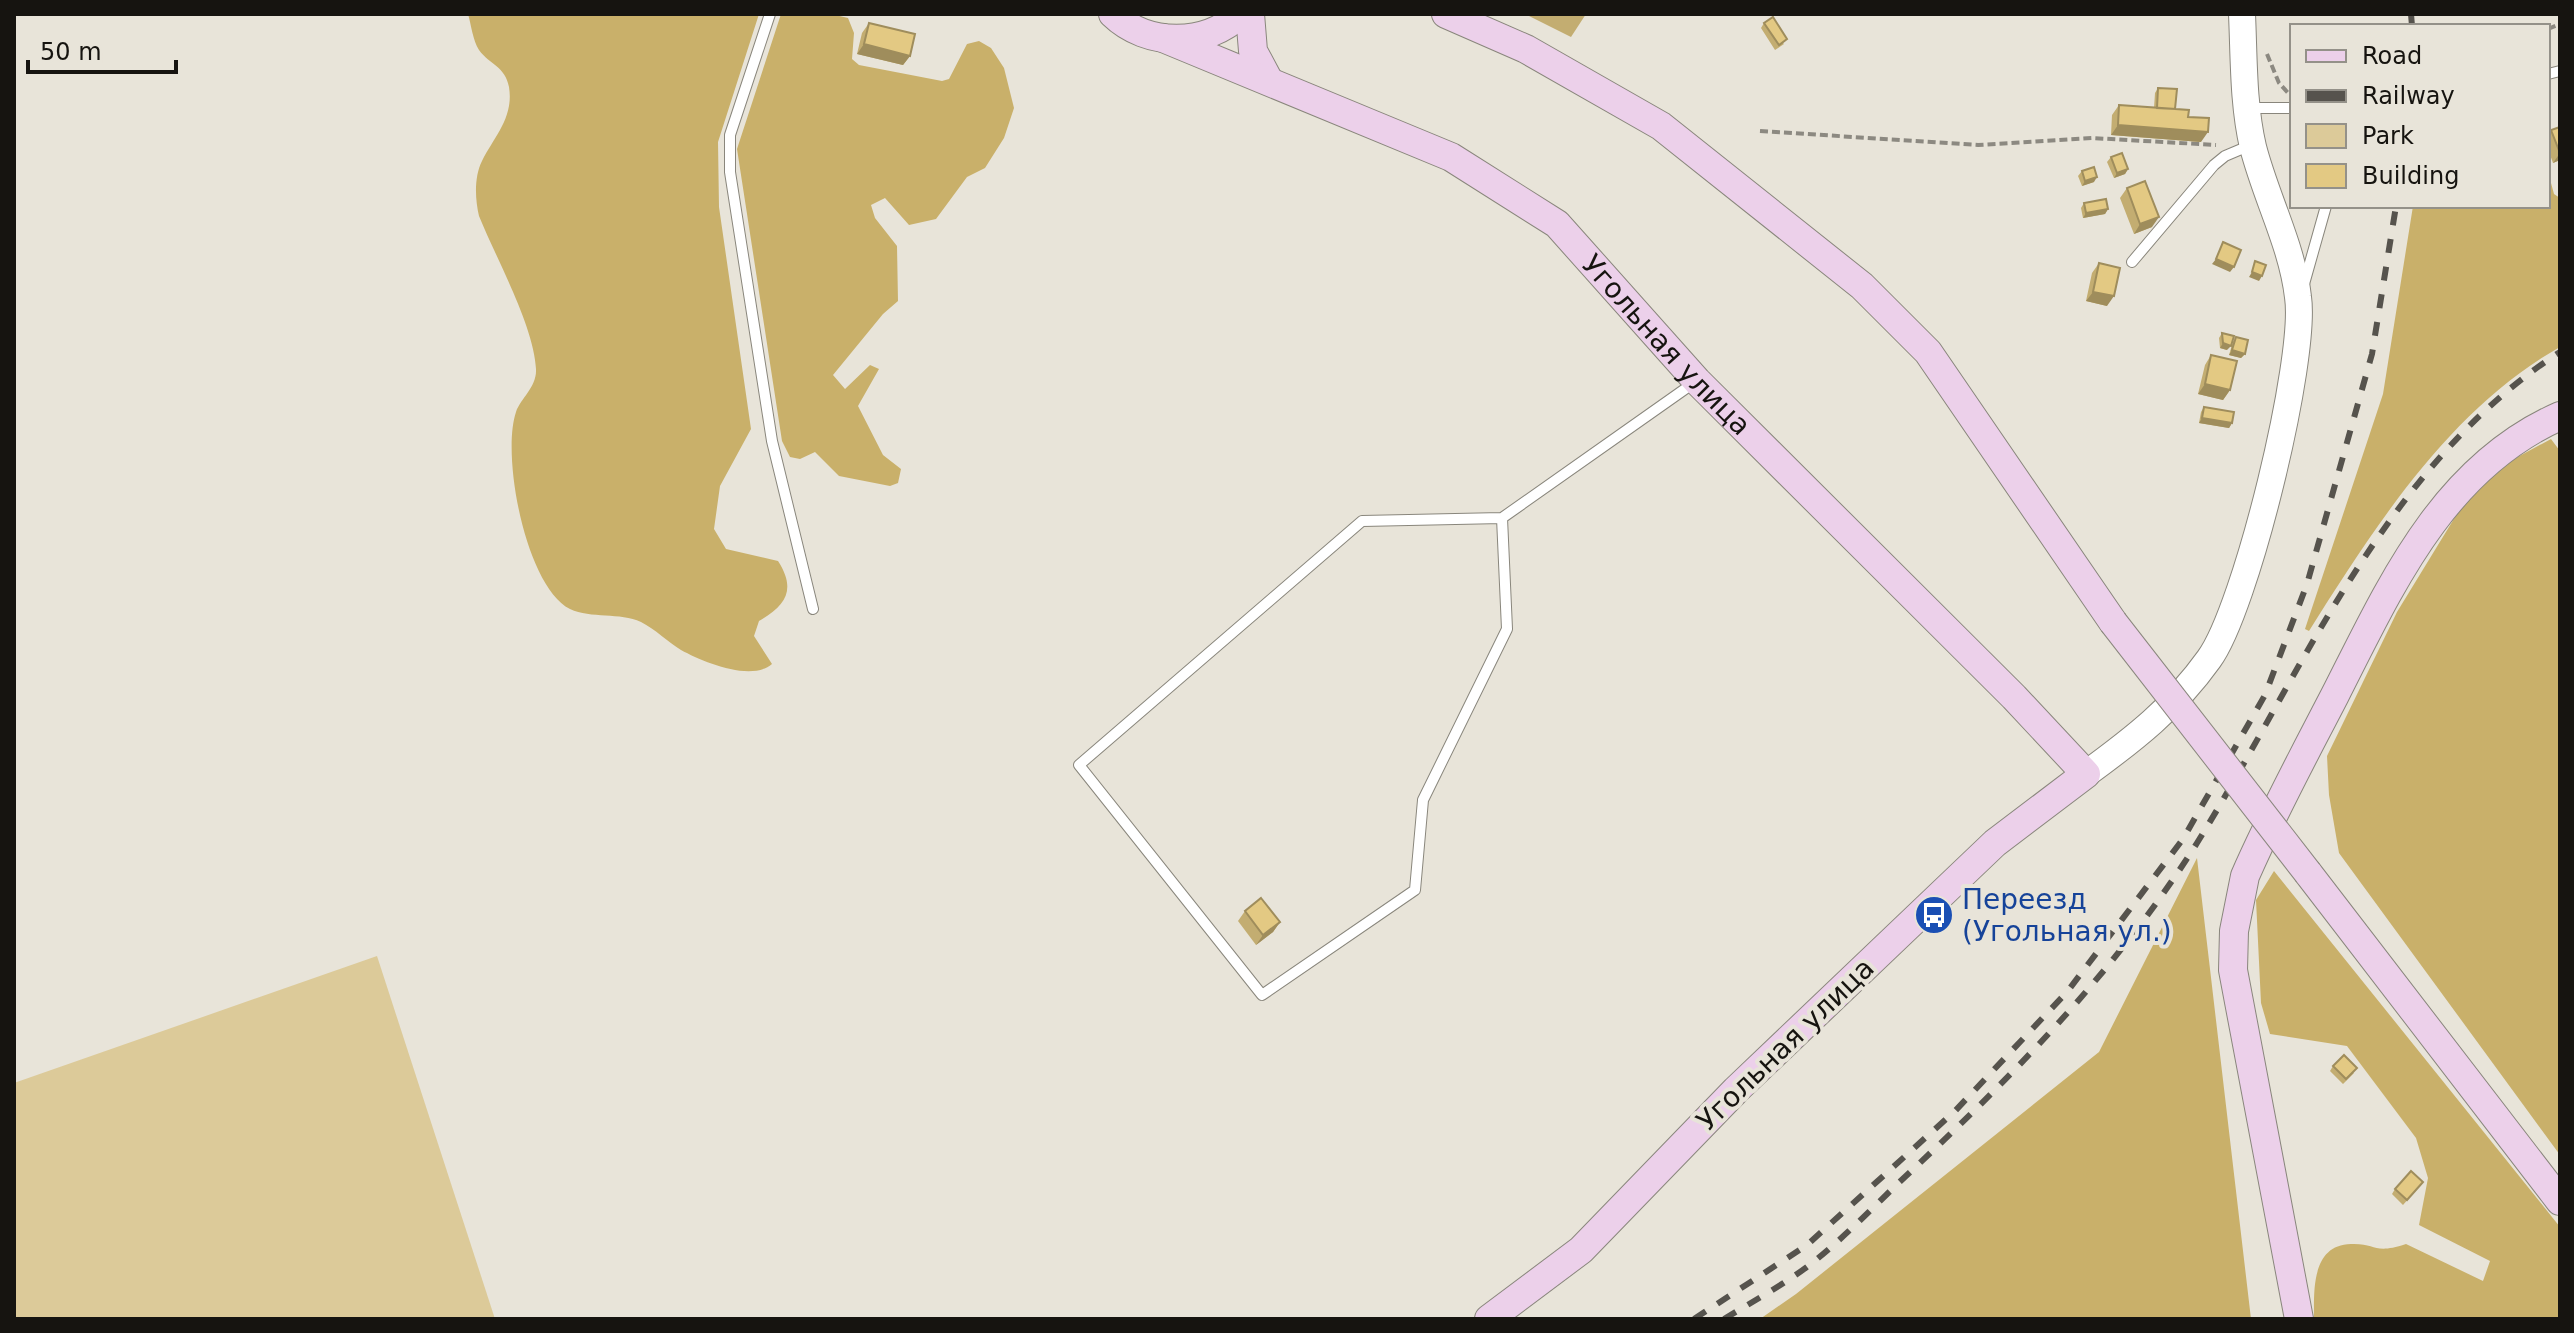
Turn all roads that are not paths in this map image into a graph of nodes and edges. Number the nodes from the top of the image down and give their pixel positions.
1 (770, 14) edge
2 (1113, 14) edge
3 (1240, 14) edge
4 (1250, 14) edge
5 (1446, 14) edge
6 (2242, 14) edge
7 (1163, 38) junction
8 (1268, 79) junction
9 (2246, 108) junction
10 (2290, 108) edge
11 (2243, 148) junction
12 (2325, 208) edge
13 (2132, 262) dead end
14 (2299, 302) junction
15 (1697, 381) junction
16 (2560, 416) edge
17 (1502, 518) junction
18 (813, 609) dead end
19 (2086, 774) junction
20 (2560, 1201) edge
21 (1489, 1319) edge
22 (2299, 1319) edge

1 - 18 lane
2 - 7 main road, Угольная улица
3 - 7 main road
4 - 8 main road
5 - 20 main road, bridge
6 - 9 street, Угольная улица
7 - 8 main road, Угольная улица
8 - 15 main road, Угольная улица
9 - 10 lane
9 - 11 street, Угольная улица
11 - 13 lane
11 - 14 street, Угольная улица
12 - 14 lane
14 - 19 street, Угольная улица
15 - 17 lane
15 - 19 main road, Угольная улица
16 - 22 main road
17 - 17 lane
19 - 21 main road, Угольная улица

